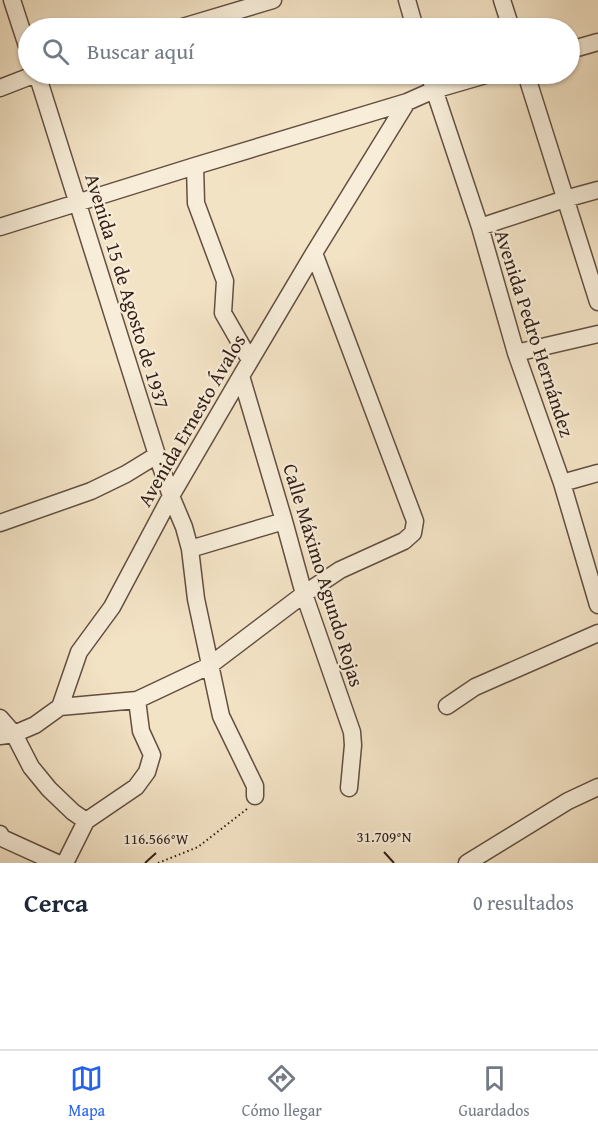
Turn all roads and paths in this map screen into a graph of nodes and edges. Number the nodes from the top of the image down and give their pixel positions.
1 (12, 0) edge
2 (273, 0) edge
3 (407, 0) edge
4 (502, 0) edge
5 (228, 6) edge
6 (18, 18) edge
7 (201, 18) edge
8 (412, 18) edge
9 (508, 18) edge
10 (598, 42) edge
11 (580, 47) edge
12 (18, 81) edge
13 (39, 84) edge
14 (432, 84) edge
15 (455, 84) edge
16 (529, 84) edge
17 (0, 88) edge
18 (434, 90) junction
19 (407, 102) junction
20 (195, 166) junction
21 (598, 190) edge
22 (566, 199) junction
23 (78, 203) junction
24 (0, 227) edge
25 (480, 227) junction
26 (314, 253) junction
27 (598, 302) edge
28 (598, 334) edge
29 (516, 353) junction
30 (250, 360) junction
31 (241, 376) junction
32 (157, 455) junction
33 (598, 473) edge
34 (562, 483) junction
35 (171, 496) junction
36 (284, 521) junction
37 (0, 522) edge
38 (190, 549) junction
39 (304, 594) junction
40 (598, 606) edge
41 (598, 633) edge
42 (209, 666) junction
43 (137, 700) junction
44 (447, 706) dead end
45 (60, 707) junction
46 (0, 718) edge
47 (7, 735) edge
48 (598, 787) edge
49 (349, 788) dead end
50 (255, 796) joint
51 (86, 821) junction
52 (0, 834) edge
53 (57, 863) edge
54 (65, 863) edge
55 (158, 863) edge
56 (467, 863) edge

1 - 6 street
2 - 5 street
3 - 8 street
4 - 9 street
5 - 7 street
10 - 11 street
12 - 17 street
13 - 23 street, Avenida 15 de Agosto de 1937
14 - 18 street, Avenida Pedro Hernández
15 - 18 street
16 - 22 street
18 - 19 street
18 - 25 street, Avenida Pedro Hernández
19 - 20 street
19 - 26 street, Avenida Ernesto Ávalos
20 - 23 street
20 - 30 street
21 - 22 street
22 - 25 street
22 - 27 street
23 - 24 street
23 - 32 street, Avenida 15 de Agosto de 1937
25 - 29 street, Avenida Pedro Hernández
26 - 30 street, Avenida Ernesto Ávalos
26 - 39 street
28 - 29 street
29 - 34 street, Avenida Pedro Hernández
30 - 31 street, Avenida Ernesto Ávalos
31 - 35 street, Avenida Ernesto Ávalos
31 - 36 street, Calle Máximo Agundo Rojas
32 - 35 street, Avenida 15 de Agosto de 1937
32 - 37 street
33 - 34 street
34 - 40 street, Avenida Pedro Hernández
35 - 38 street, Avenida 15 de Agosto de 1937
35 - 45 street, Avenida Ernesto Ávalos
36 - 38 street
36 - 39 street, Calle Máximo Agundo Rojas
38 - 42 street, Avenida 15 de Agosto de 1937
39 - 42 street
39 - 49 street, Calle Máximo Agundo Rojas
41 - 44 street
42 - 43 street
42 - 50 street, Avenida 15 de Agosto de 1937
43 - 45 street
43 - 51 street
45 - 47 street
46 - 47 street
47 - 51 street
48 - 56 street
50 - 55 path
51 - 54 street
52 - 53 street

